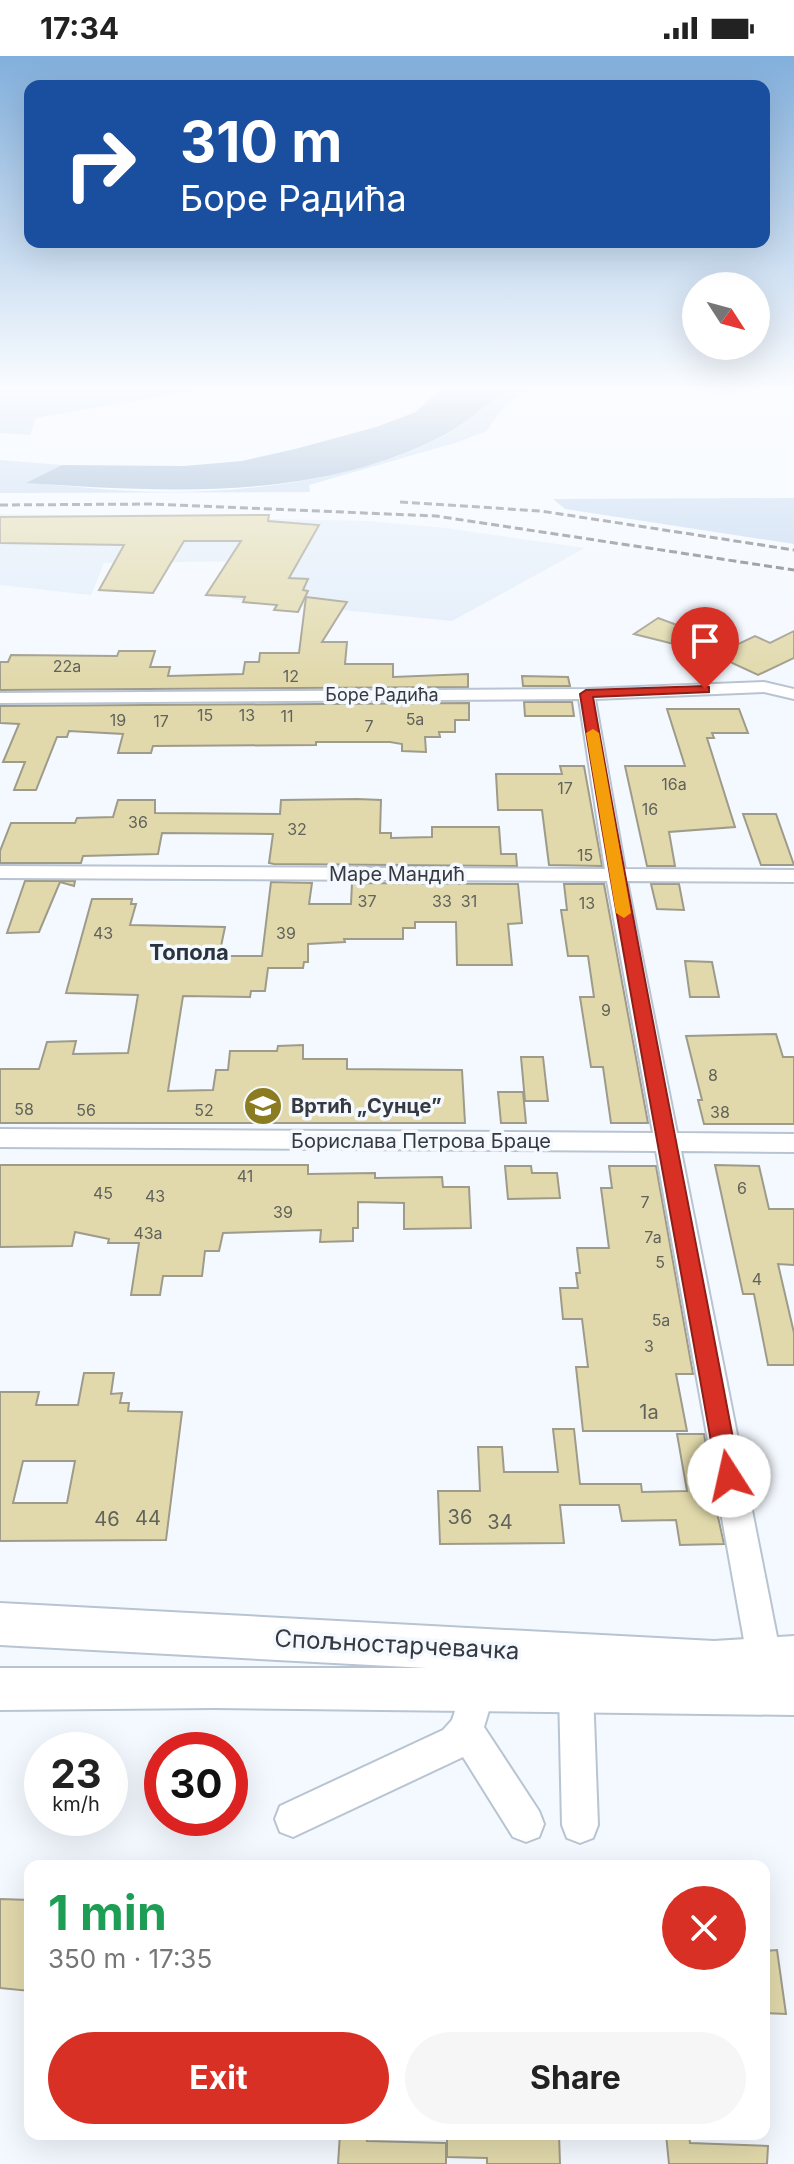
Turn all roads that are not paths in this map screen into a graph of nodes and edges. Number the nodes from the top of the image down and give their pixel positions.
1 (586, 694) junction
2 (794, 694) edge
3 (0, 698) edge
4 (0, 872) edge
5 (616, 875) junction
6 (794, 876) edge
7 (0, 1138) edge
8 (669, 1142) junction
9 (794, 1143) edge
10 (0, 1624) edge
11 (779, 1657) edge
12 (0, 1689) edge
13 (576, 1691) junction
14 (794, 1693) edge
15 (472, 1710) junction
16 (293, 1819) dead end
17 (526, 1824) dead end
18 (580, 1825) dead end

1 - 2 street, Боре Радића
1 - 3 street, Боре Радића
1 - 5 street
4 - 5 street, Маре Мандић
5 - 6 street, Маре Мандић
5 - 8 street
7 - 8 street, Борислава Петрова Браце
8 - 9 street, Борислава Петрова Браце
8 - 11 street
10 - 11 street, Спољностарчевачка
12 - 15 street, Спољностарчевачка
13 - 14 street, Спољностарчевачка
13 - 15 street, Спољностарчевачка
13 - 18 street
15 - 16 street
15 - 17 street

